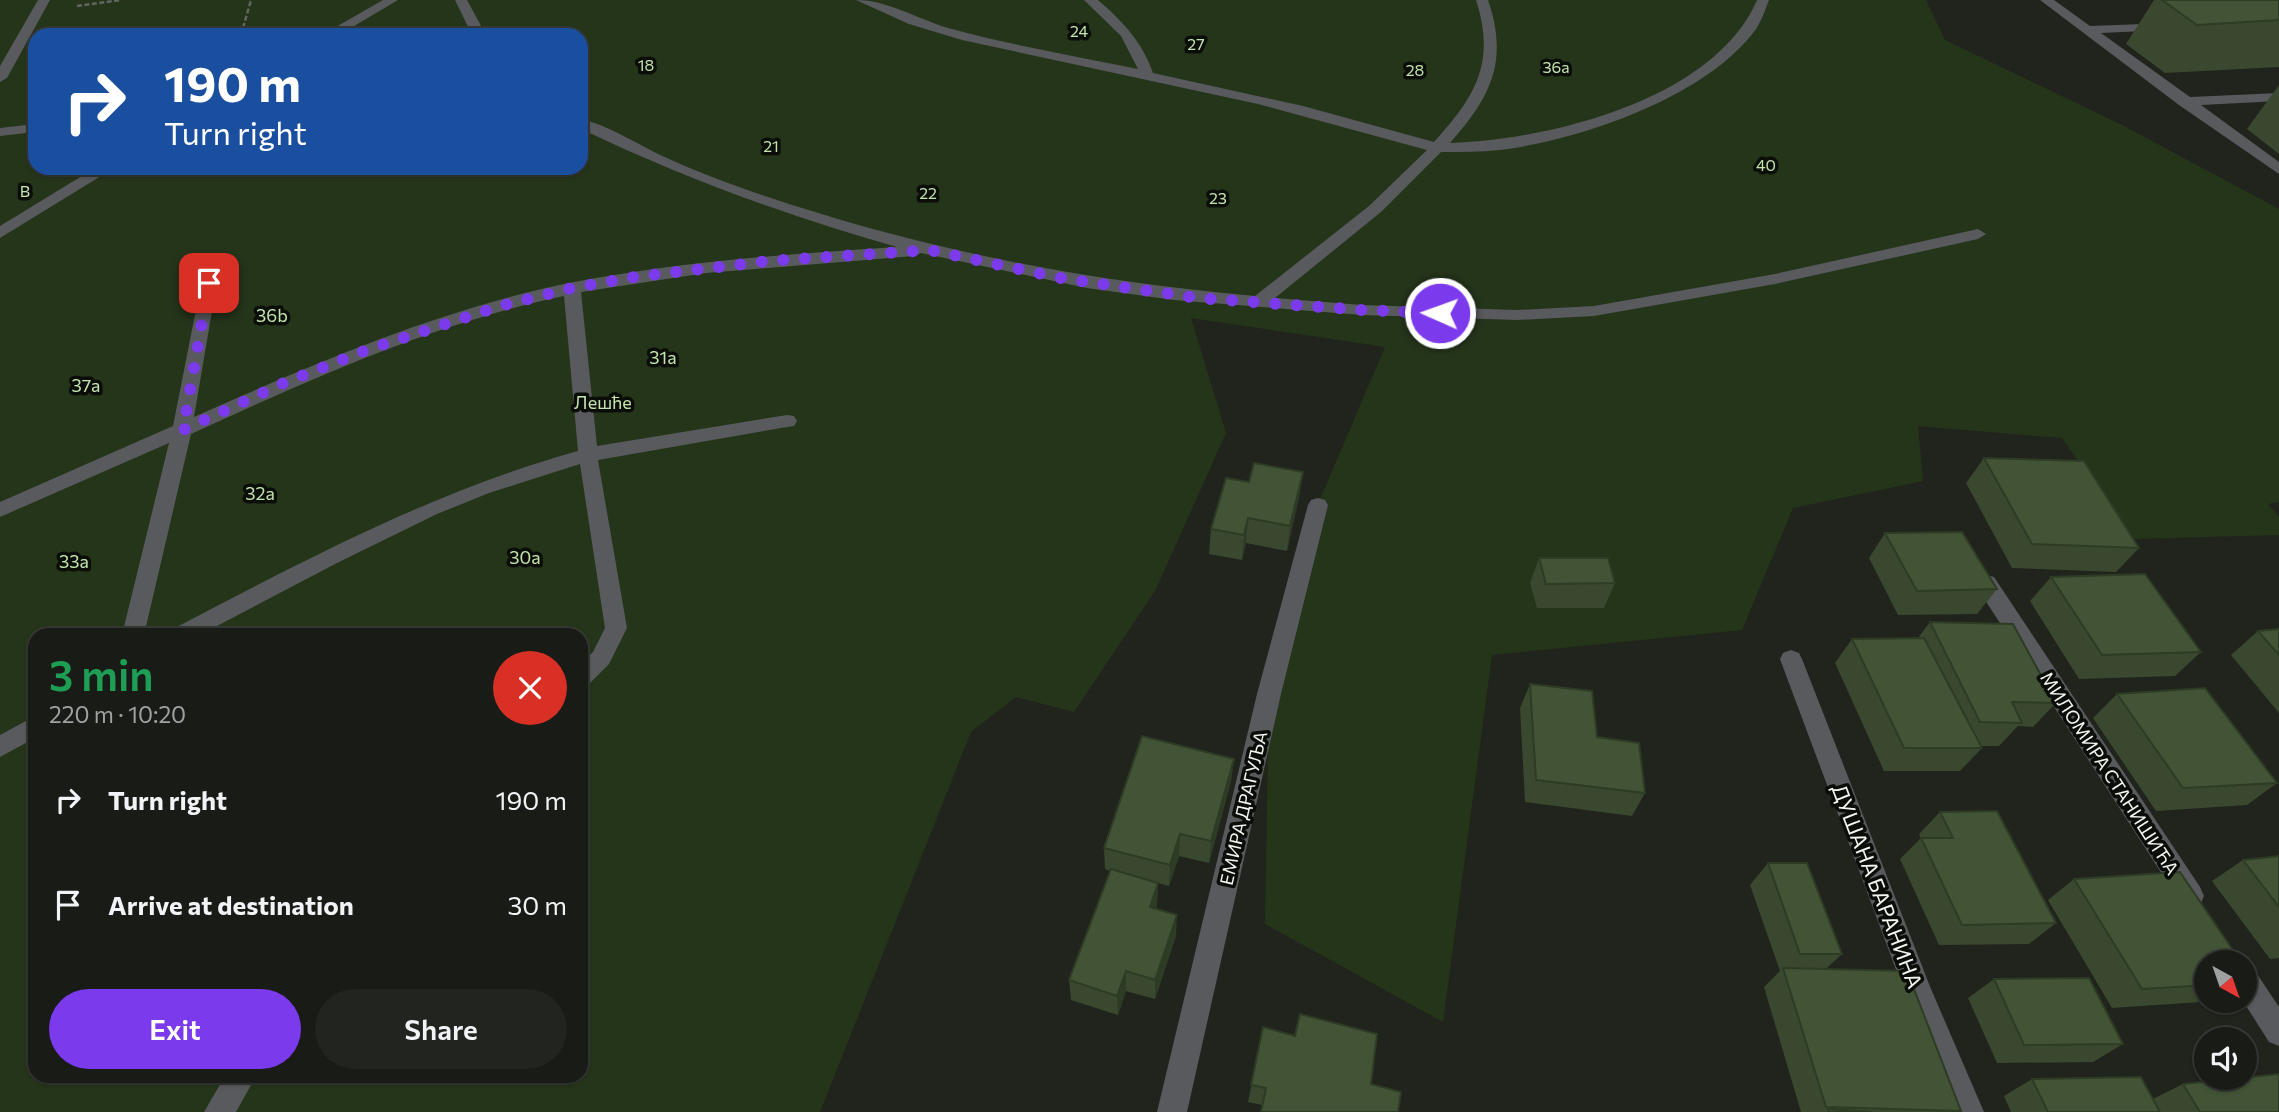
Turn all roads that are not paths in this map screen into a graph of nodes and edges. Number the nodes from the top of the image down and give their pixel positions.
1 (44, 0) edge
2 (391, 0) edge
3 (461, 0) edge
4 (862, 0) edge
5 (1090, 0) edge
6 (1482, 0) edge
7 (1763, 0) edge
8 (2046, 0) edge
9 (2183, 25) edge
10 (28, 28) edge
11 (28, 28) edge
12 (341, 28) edge
13 (475, 28) edge
14 (2087, 30) junction
15 (1147, 76) junction
16 (0, 78) edge
17 (2279, 97) edge
18 (2184, 102) junction
19 (588, 127) edge
20 (28, 129) edge
21 (0, 132) edge
22 (1437, 148) junction
23 (2279, 169) edge
24 (95, 175) edge
25 (0, 233) edge
26 (1978, 234) dead end
27 (930, 250) junction
28 (213, 258) dead end
29 (572, 288) junction
30 (1259, 302) junction
31 (788, 421) dead end
32 (183, 430) junction
33 (587, 456) junction
34 (1318, 505) dead end
35 (0, 510) edge
36 (1986, 583) edge
37 (135, 628) edge
38 (194, 628) edge
39 (1791, 659) dead end
40 (588, 670) edge
41 (28, 730) edge
42 (0, 747) edge
43 (2204, 916) edge
44 (2258, 1000) edge
45 (2279, 1032) edge
46 (238, 1083) edge
47 (219, 1112) edge
48 (1172, 1112) edge
49 (1969, 1112) edge

1 - 11 street
2 - 12 street
3 - 13 street
4 - 15 street
5 - 15 street
6 - 22 street
7 - 22 street
8 - 14 street
9 - 14 street
10 - 16 street
14 - 18 street
15 - 22 street
17 - 18 street
18 - 23 street
19 - 27 street
20 - 21 street
22 - 30 street
24 - 25 street
26 - 30 street
27 - 29 street
27 - 30 street
28 - 32 street
29 - 32 street
29 - 33 street
31 - 33 street
32 - 35 street
32 - 37 street
33 - 38 street
33 - 40 street
34 - 48 street, ЕМИРА ДРАГУЉА
36 - 43 street, МИЛОМИРА СТАНИШИЋА
39 - 49 street, ДУШАНА БАРАНИНА
41 - 42 street
44 - 45 street
46 - 47 street

